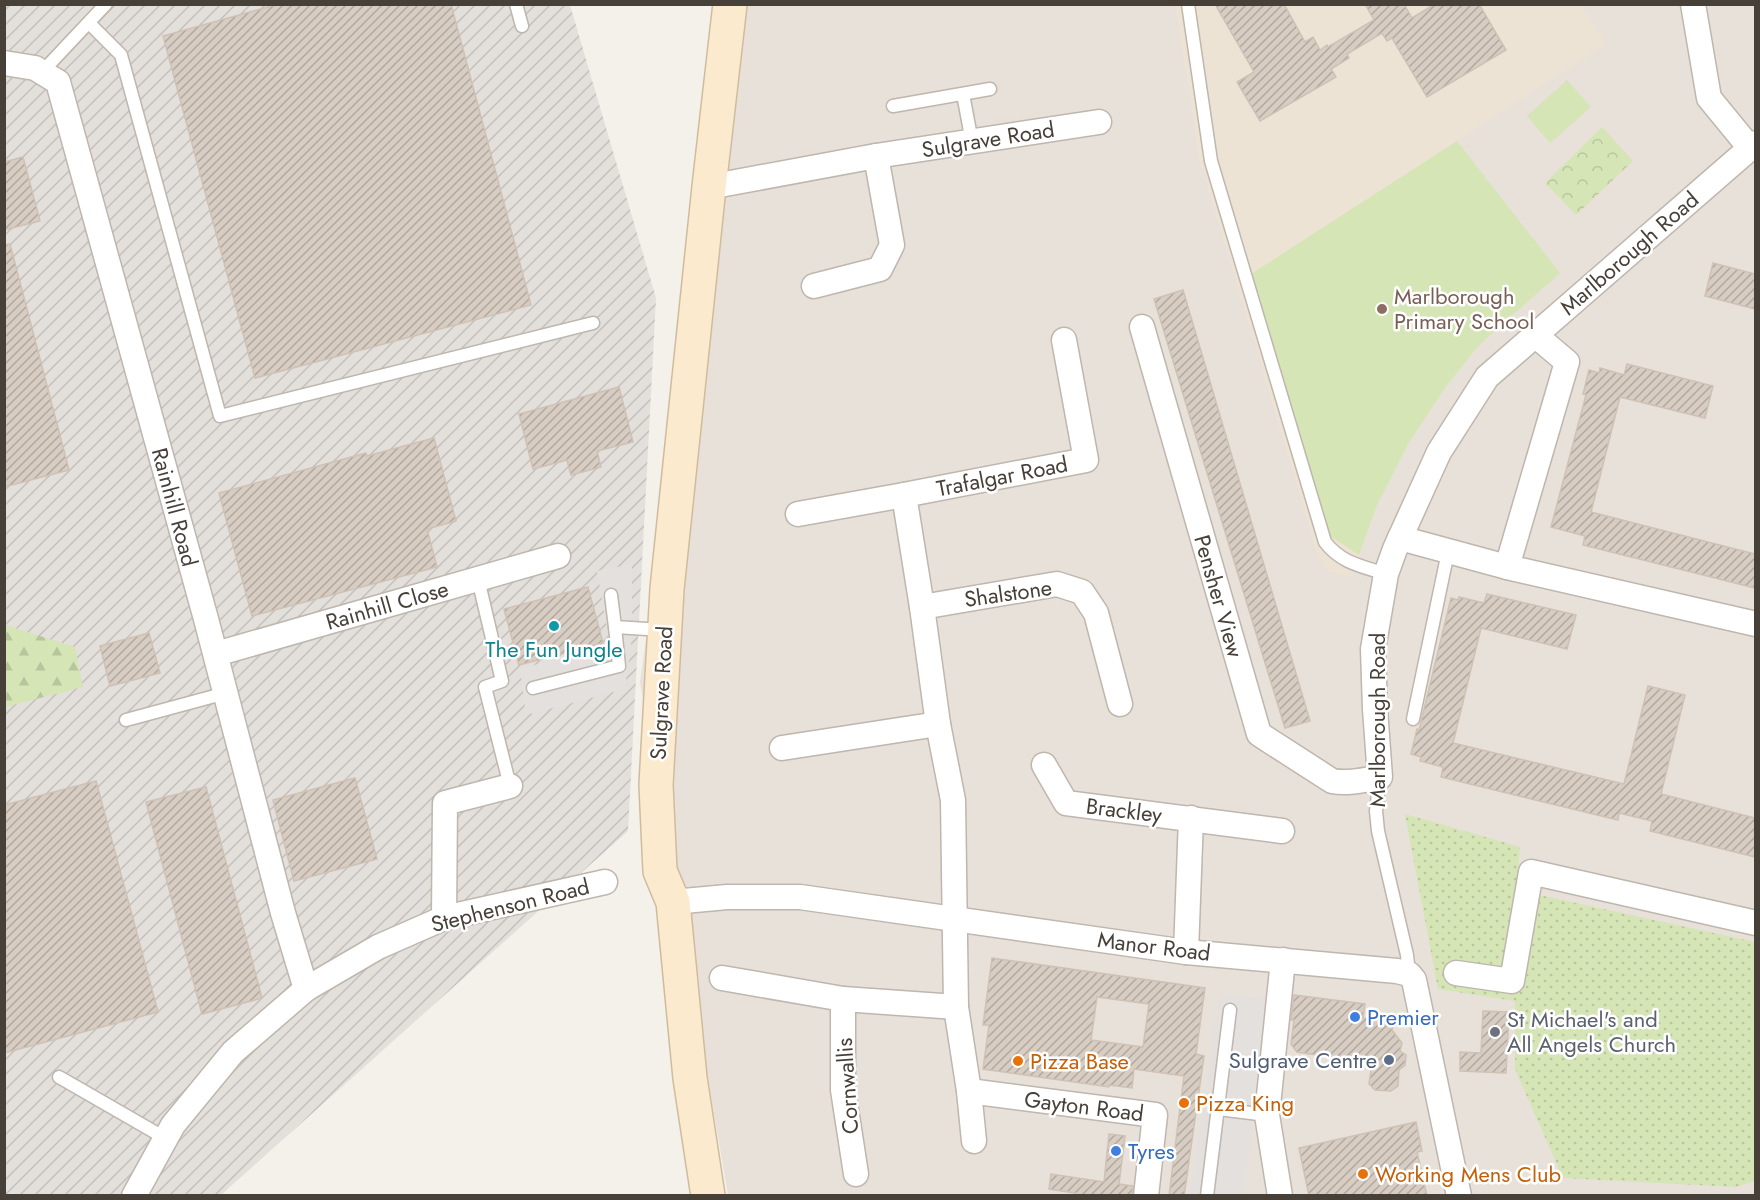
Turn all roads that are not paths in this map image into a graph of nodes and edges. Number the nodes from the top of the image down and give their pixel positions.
1 (106, 4) edge
2 (516, 4) edge
3 (730, 4) edge
4 (1188, 4) edge
5 (1693, 4) edge
6 (89, 22) junction
7 (522, 26) dead end
8 (4, 63) edge
9 (42, 72) junction
10 (990, 89) dead end
11 (963, 94) junction
12 (893, 106) dead end
13 (1099, 122) dead end
14 (972, 142) junction
15 (1753, 146) edge
16 (876, 156) junction
17 (709, 187) junction
18 (814, 286) dead end
19 (593, 322) dead end
20 (1142, 327) dead end
21 (1535, 335) junction
22 (1064, 340) dead end
23 (904, 495) junction
24 (798, 514) dead end
25 (1400, 538) junction
26 (1449, 552) junction
27 (558, 556) dead end
28 (1508, 567) junction
29 (1386, 574) junction
30 (478, 579) junction
31 (611, 595) dead end
32 (922, 607) junction
33 (1755, 624) edge
34 (615, 627) junction
35 (665, 630) junction
36 (216, 654) junction
37 (533, 688) dead end
38 (226, 693) junction
39 (1120, 704) dead end
40 (1413, 719) dead end
41 (126, 720) dead end
42 (938, 724) junction
43 (782, 748) dead end
44 (1044, 765) dead end
45 (1380, 777) junction
46 (510, 786) joint
47 (1191, 818) junction
48 (1282, 831) dead end
49 (605, 882) dead end
50 (673, 902) junction
51 (444, 918) junction
52 (955, 919) junction
53 (1755, 923) edge
54 (1186, 952) junction
55 (1283, 960) junction
56 (1456, 973) dead end
57 (1409, 974) junction
58 (722, 978) dead end
59 (306, 989) junction
60 (843, 999) junction
61 (956, 1007) junction
62 (1230, 1010) dead end
63 (59, 1077) dead end
64 (969, 1091) junction
65 (1218, 1108) junction
66 (1267, 1115) junction
67 (165, 1138) junction
68 (974, 1141) dead end
69 (856, 1174) dead end
70 (134, 1196) edge
71 (708, 1196) edge
72 (1146, 1196) edge
73 (1208, 1196) edge
74 (1280, 1196) edge
75 (1459, 1196) edge

1 - 6 lane
2 - 7 lane
3 - 17 street, Sulgrave Road
4 - 29 lane
5 - 15 street
6 - 9 lane
6 - 19 lane
8 - 9 street
9 - 36 street, Rainhill Road
10 - 11 lane
11 - 12 lane
11 - 14 lane
13 - 14 street, Sulgrave Road
14 - 16 street, Sulgrave Road
15 - 21 street, Marlborough Road
16 - 17 street, Sulgrave Road
16 - 18 street
17 - 35 street, Sulgrave Road
20 - 45 street, Pensher View
21 - 25 street, Marlborough Road
21 - 28 street
22 - 23 street, Trafalgar Road
23 - 24 street, Trafalgar Road
23 - 32 street, Trafalgar Road
25 - 26 street
25 - 29 street, Marlborough Road
26 - 28 street
26 - 40 lane
27 - 30 street, Rainhill Close
28 - 33 street
29 - 45 street, Marlborough Road
30 - 36 street, Rainhill Close
30 - 46 lane
31 - 34 lane
32 - 39 street, Shalstone
32 - 42 street, Trafalgar Road
34 - 35 lane
34 - 37 lane
35 - 50 street, Sulgrave Road
36 - 38 street, Rainhill Road
38 - 41 lane
38 - 59 street, Rainhill Road
42 - 43 street
42 - 52 street, Trafalgar Road
44 - 47 street, Brackley
45 - 57 lane, Marlborough Road
46 - 51 street
47 - 48 street, Brackley
47 - 54 street, Brackley
49 - 51 street, Stephenson Road
50 - 52 street, Manor Road
50 - 71 street, Sulgrave Road
51 - 59 street, Stephenson Road
52 - 54 street, Manor Road
52 - 61 street
53 - 56 street
54 - 55 street, Manor Road
55 - 57 street, Manor Road
55 - 66 street
57 - 75 street
58 - 60 street
59 - 67 street, Stephenson Road
60 - 61 street
60 - 69 street, Cornwallis
61 - 64 street
62 - 65 lane
63 - 67 lane
64 - 68 street
64 - 72 street, Gayton Road
65 - 66 lane
65 - 73 lane
66 - 74 street
67 - 70 street, Stephenson Road

